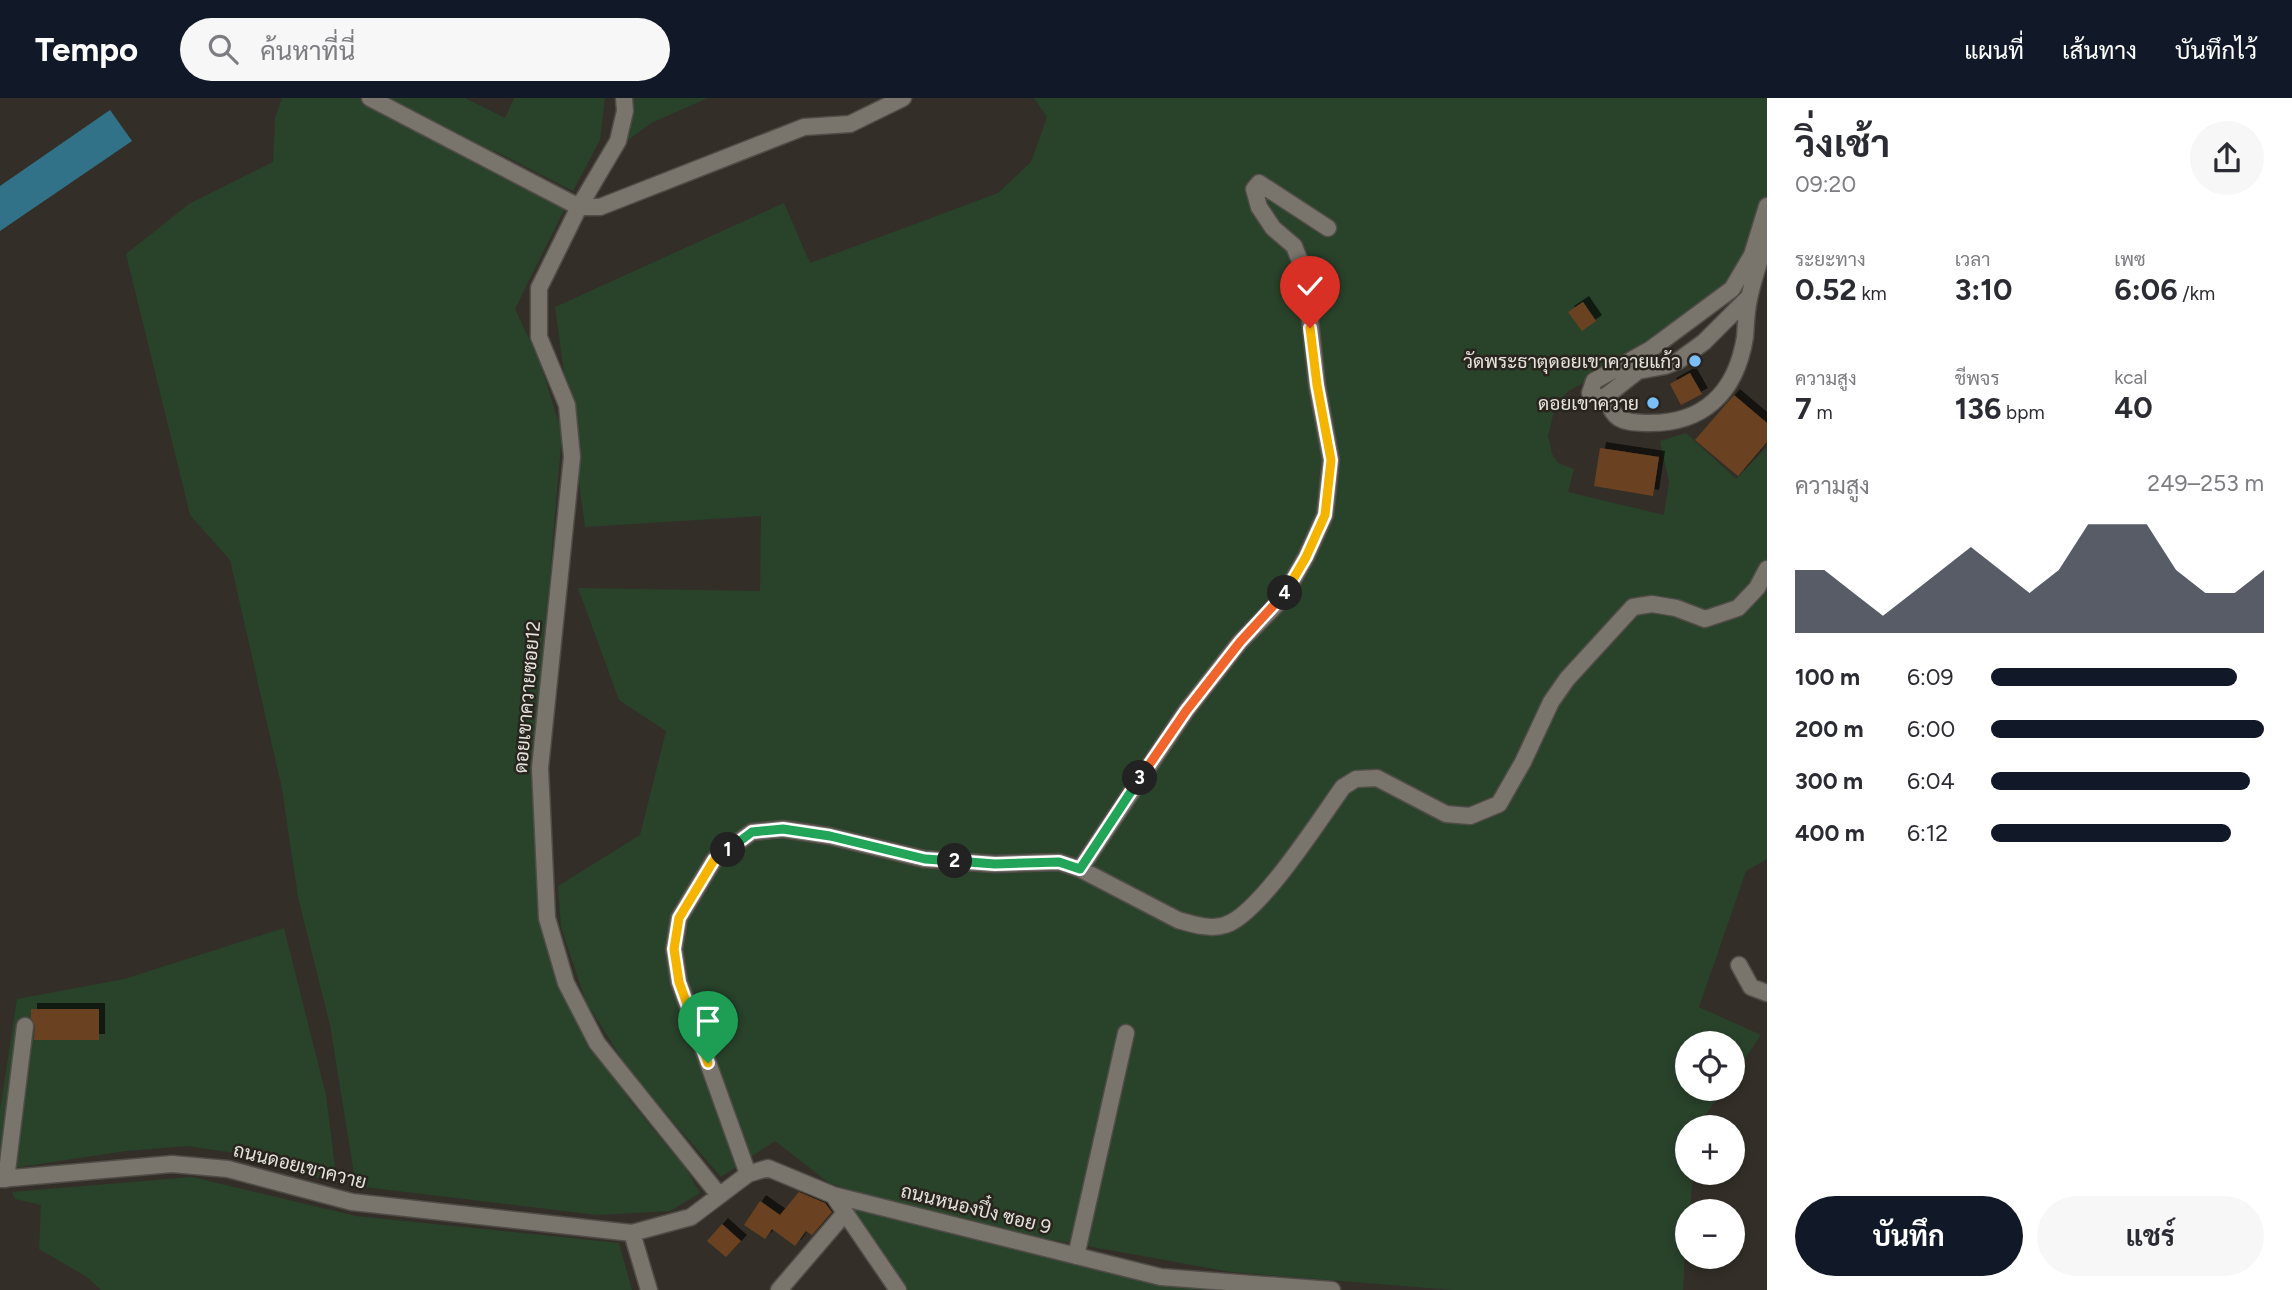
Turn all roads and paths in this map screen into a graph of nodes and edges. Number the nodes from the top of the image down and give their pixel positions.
1 (370, 98) edge
2 (624, 98) edge
3 (904, 98) edge
4 (1767, 206) edge
5 (579, 207) junction
6 (1328, 228) dead end
7 (1767, 237) edge
8 (1749, 297) junction
9 (1606, 396) junction
10 (1767, 569) edge
11 (1080, 869) junction
12 (1739, 965) dead end
13 (1767, 993) edge
14 (25, 1026) dead end
15 (1126, 1033) dead end
16 (748, 1174) junction
17 (3, 1179) edge
18 (719, 1195) junction
19 (833, 1195) junction
20 (845, 1213) junction
21 (632, 1233) junction
22 (1076, 1256) junction
23 (649, 1290) edge
24 (779, 1290) edge
25 (898, 1290) edge
26 (1332, 1290) edge

1 - 5 street
2 - 5 street, ดอยเขาควายซอย12
3 - 5 street
4 - 9 street
5 - 18 street, ดอยเขาควายซอย12
6 - 11 street
7 - 8 street
8 - 9 street
8 - 9 street
10 - 11 street
11 - 16 street
12 - 13 street
14 - 17 street
15 - 22 street
16 - 18 street
16 - 19 street, ถนนหนองปึ๋ง ซอย 9
17 - 21 street, ถนนดอยเขาควาย
18 - 21 street
19 - 20 street
19 - 22 street, ถนนหนองปึ๋ง ซอย 9
20 - 24 street
20 - 25 street
21 - 23 street
22 - 26 street, ถนนหนองปึ๋ง ซอย 9

